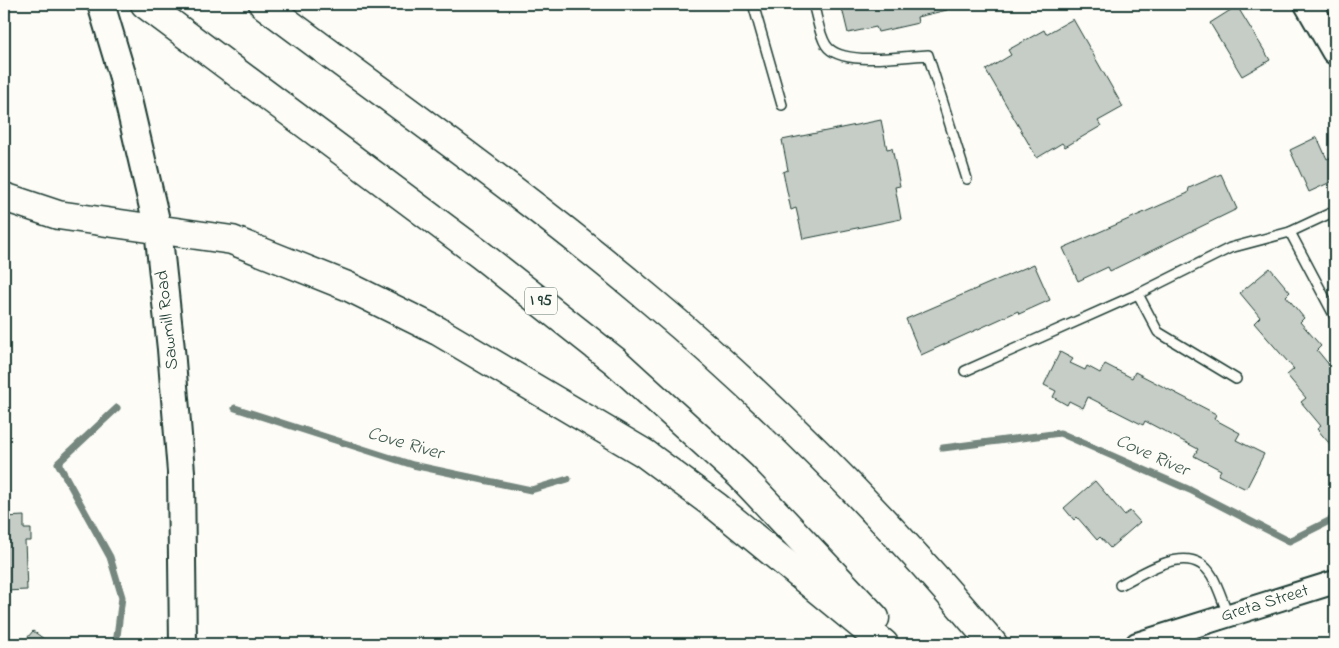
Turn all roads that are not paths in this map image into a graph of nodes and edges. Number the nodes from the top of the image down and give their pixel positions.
1 (100, 4) edge
2 (145, 4) edge
3 (263, 4) edge
4 (753, 4) edge
5 (813, 4) edge
6 (1308, 4) edge
7 (1335, 51) edge
8 (782, 105) dead end
9 (967, 179) dead end
10 (4, 197) edge
11 (1335, 211) edge
12 (158, 229) junction
13 (1290, 232) junction
14 (1138, 294) junction
15 (1335, 317) edge
16 (965, 371) dead end
17 (1236, 379) dead end
18 (1335, 582) edge
19 (1120, 585) dead end
20 (1229, 616) junction
21 (184, 644) edge
22 (884, 644) edge
23 (898, 644) edge
24 (993, 644) edge
25 (1137, 644) edge

1 - 12 main road, Sawmill Road
2 - 23 highway, I 95
3 - 24 highway
4 - 8 lane
5 - 9 lane
6 - 7 main road
10 - 12 highway
11 - 13 lane
12 - 21 main road, Sawmill Road
12 - 22 highway
13 - 14 lane
13 - 15 lane
14 - 16 lane
14 - 17 lane
18 - 20 street, Greta Street
19 - 20 lane
20 - 25 street, Greta Street

